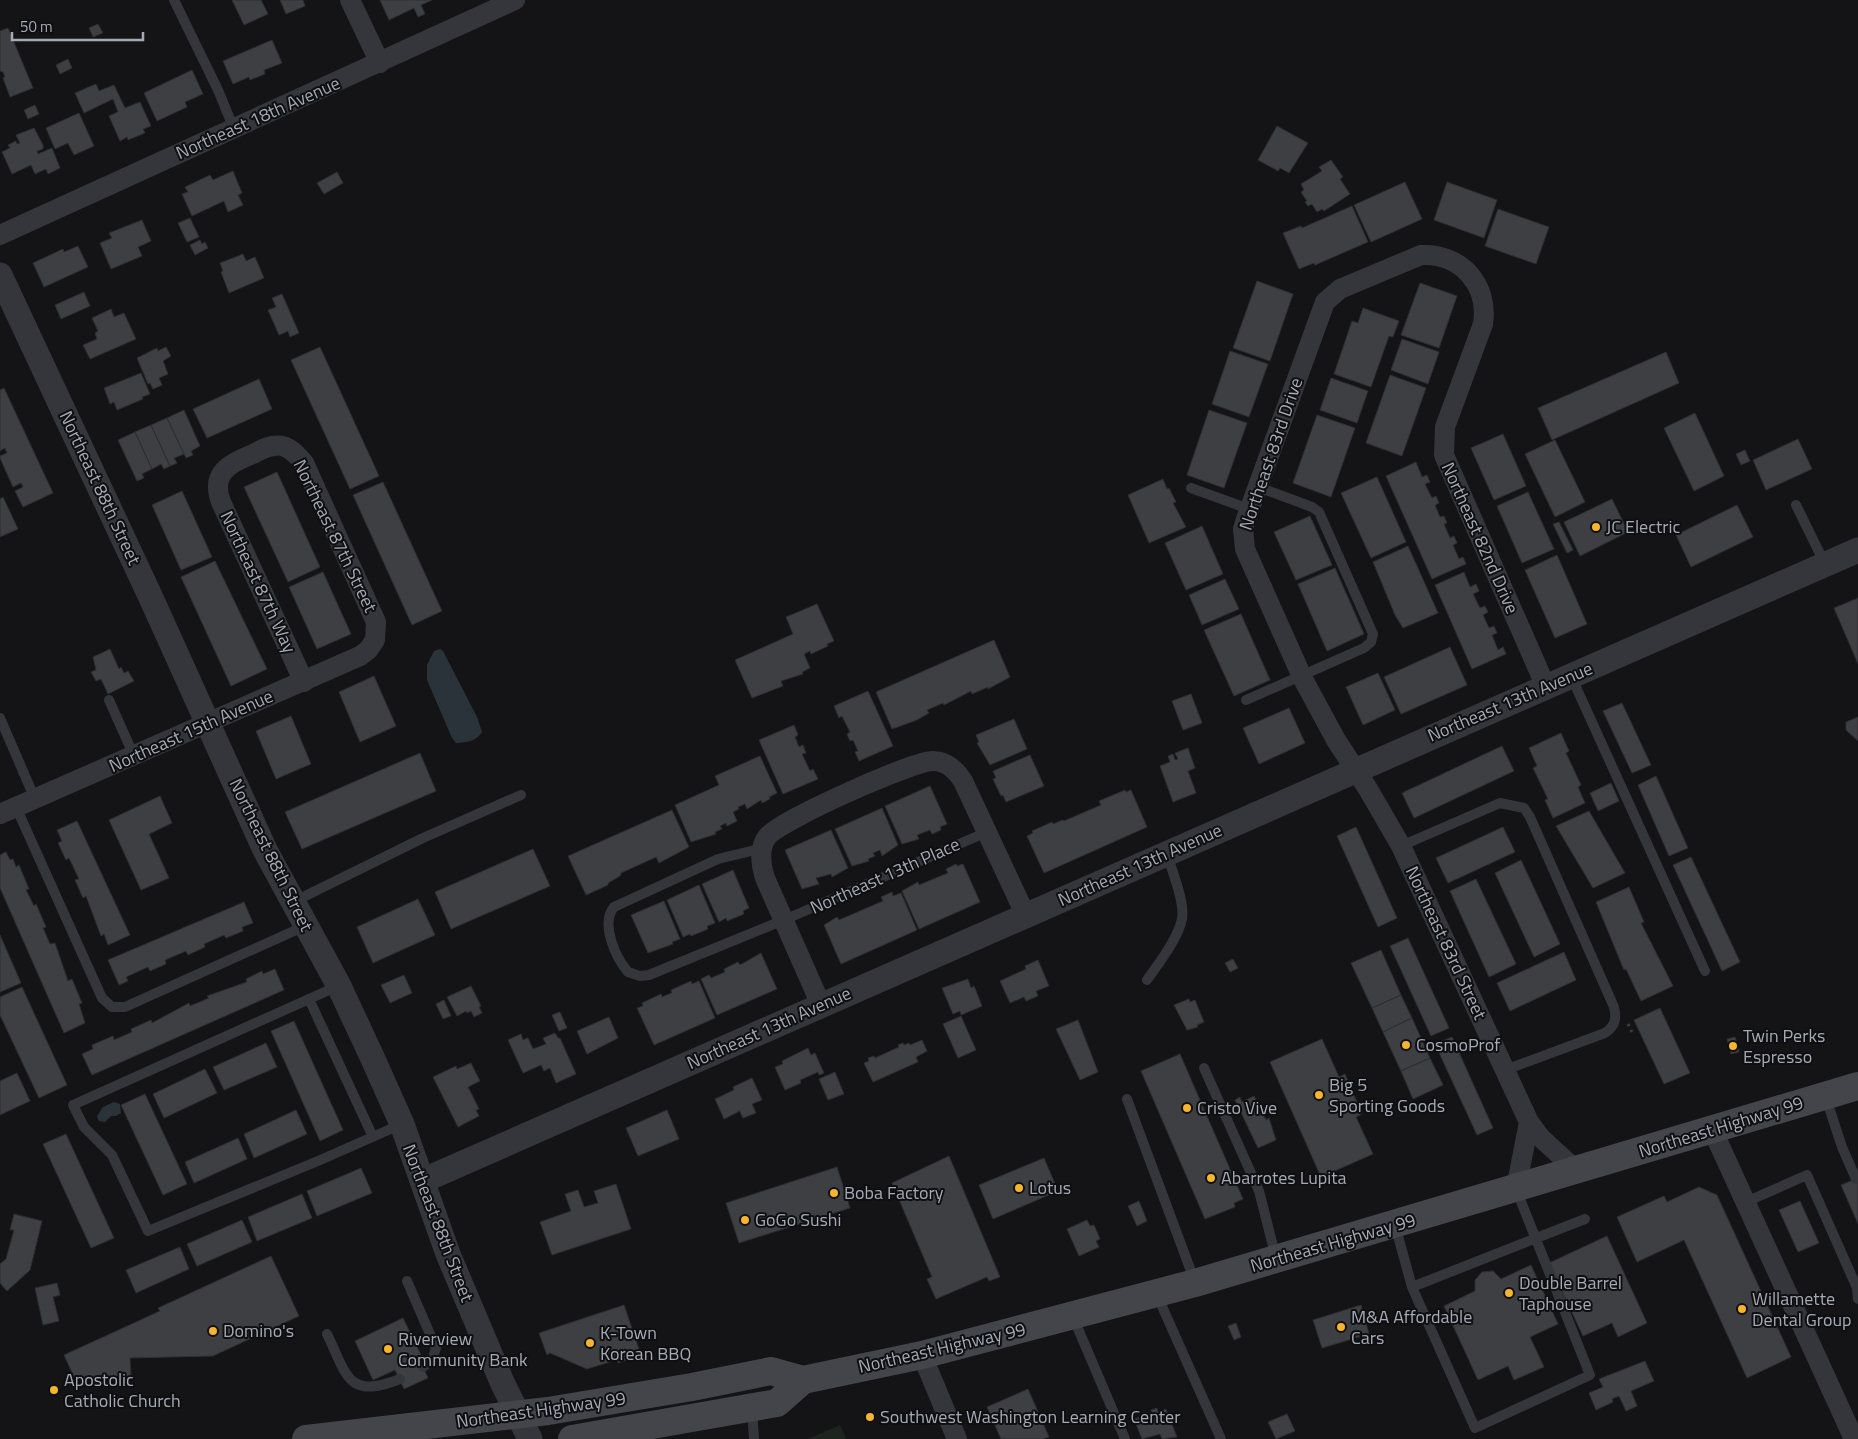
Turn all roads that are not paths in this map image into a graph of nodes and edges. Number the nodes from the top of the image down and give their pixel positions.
1 (174, 0) edge
2 (350, 0) edge
3 (515, 0) edge
4 (380, 63) junction
5 (234, 129) junction
6 (0, 235) edge
7 (1446, 259) joint
8 (0, 275) edge
9 (219, 482) joint
10 (1258, 487) junction
11 (1191, 488) dead end
12 (1796, 505) dead end
13 (1249, 509) junction
14 (1858, 550) edge
15 (1825, 564) junction
16 (376, 638) joint
17 (1301, 676) junction
18 (1571, 676) junction
19 (304, 682) junction
20 (1546, 687) junction
21 (109, 700) dead end
22 (1246, 700) dead end
23 (0, 718) edge
24 (208, 724) junction
25 (134, 756) junction
26 (1355, 769) junction
27 (521, 795) dead end
28 (35, 799) junction
29 (8, 810) edge
30 (987, 832) junction
31 (1400, 846) junction
32 (763, 848) junction
33 (1167, 853) junction
34 (292, 902) junction
35 (1026, 916) junction
36 (784, 920) junction
37 (305, 926) junction
38 (1705, 971) dead end
39 (1147, 980) dead end
40 (339, 986) junction
41 (309, 999) junction
42 (821, 1005) junction
43 (1204, 1068) dead end
44 (1505, 1070) junction
45 (1858, 1086) edge
46 (1826, 1096) junction
47 (1128, 1099) dead end
48 (1528, 1122) junction
49 (402, 1124) junction
50 (1712, 1129) junction
51 (372, 1137) junction
52 (1577, 1170) junction
53 (1856, 1178) dead end
54 (422, 1181) junction
55 (1516, 1189) junction
56 (1746, 1202) junction
57 (1585, 1219) dead end
58 (1396, 1225) junction
59 (1534, 1239) junction
60 (1277, 1259) junction
61 (407, 1281) dead end
62 (1195, 1283) junction
63 (1412, 1287) junction
64 (1157, 1294) junction
65 (1858, 1299) edge
66 (1073, 1316) junction
67 (327, 1334) dead end
68 (922, 1355) junction
69 (423, 1367) dead end
70 (400, 1379) dead end
71 (803, 1380) junction
72 (752, 1408) junction
73 (519, 1415) junction
74 (306, 1439) edge
75 (530, 1439) edge
76 (572, 1439) edge
77 (754, 1439) edge
78 (957, 1439) edge
79 (1125, 1439) edge
80 (1221, 1439) edge
81 (1854, 1439) edge

1 - 5 lane
2 - 4 street
3 - 4 street, Northeast 18th Avenue
4 - 5 street, Northeast 18th Avenue
5 - 6 street, Northeast 18th Avenue
7 - 10 street, Northeast 83rd Drive
7 - 20 street, Northeast 82nd Drive
8 - 24 street, Northeast 88th Street
9 - 16 street, Northeast 87th Street
9 - 19 street, Northeast 87th Way
10 - 13 street, Northeast 83rd Drive
10 - 17 lane
11 - 13 lane
12 - 15 lane
13 - 17 street, Northeast 83rd Drive
14 - 15 street, Northeast 13th Avenue
15 - 18 street, Northeast 13th Avenue
16 - 19 street, Northeast 15th Avenue
17 - 22 lane
17 - 26 street, Northeast 83rd Drive
18 - 20 street, Northeast 13th Avenue
18 - 38 lane
19 - 24 street, Northeast 15th Avenue
20 - 26 street, Northeast 13th Avenue
21 - 25 lane
23 - 28 lane
24 - 25 street, Northeast 15th Avenue
24 - 34 street, Northeast 88th Street
25 - 28 street, Northeast 15th Avenue
26 - 31 street, Northeast 83rd Street
26 - 33 street, Northeast 13th Avenue
27 - 34 lane
28 - 29 street, Northeast 15th Avenue
29 - 37 lane
30 - 32 street
30 - 35 street
30 - 36 lane, Northeast 13th Place
31 - 44 street, Northeast 83rd Street
31 - 44 lane
32 - 36 street
32 - 36 lane, Northeast 13th Place
33 - 35 street, Northeast 13th Avenue
33 - 39 lane
34 - 37 street, Northeast 88th Street
35 - 42 street, Northeast 13th Avenue
36 - 42 street
37 - 40 street, Northeast 88th Street
40 - 41 lane
40 - 49 street, Northeast 88th Street
41 - 51 lane
41 - 51 lane
42 - 54 street, Northeast 13th Avenue
43 - 60 lane
44 - 48 street, Northeast 83rd Street
45 - 46 main road, Northeast Highway 99
46 - 50 main road, Northeast Highway 99
46 - 53 lane
47 - 62 lane
48 - 52 street, Northeast 83rd Street
48 - 55 street
49 - 51 lane
49 - 54 street, Northeast 88th Street
50 - 52 main road, Northeast Highway 99
50 - 56 street
52 - 55 main road, Northeast Highway 99
54 - 73 street, Northeast 88th Street
55 - 58 main road, Northeast Highway 99
55 - 59 lane
56 - 65 lane
56 - 81 street
57 - 59 lane
58 - 60 main road, Northeast Highway 99
58 - 63 lane
59 - 63 lane
59 - 63 lane
60 - 62 main road, Northeast Highway 99
61 - 69 lane
62 - 64 main road, Northeast Highway 99
64 - 66 main road, Northeast Highway 99
64 - 80 lane
66 - 68 main road, Northeast Highway 99
66 - 79 lane
67 - 70 lane
68 - 71 main road, Northeast Highway 99
68 - 78 street
71 - 72 main road, Northeast Highway 99
71 - 73 main road, Northeast Highway 99
72 - 76 main road, Northeast Highway 99
72 - 77 lane
73 - 74 main road, Northeast Highway 99
73 - 75 street, Northeast 88th Street

